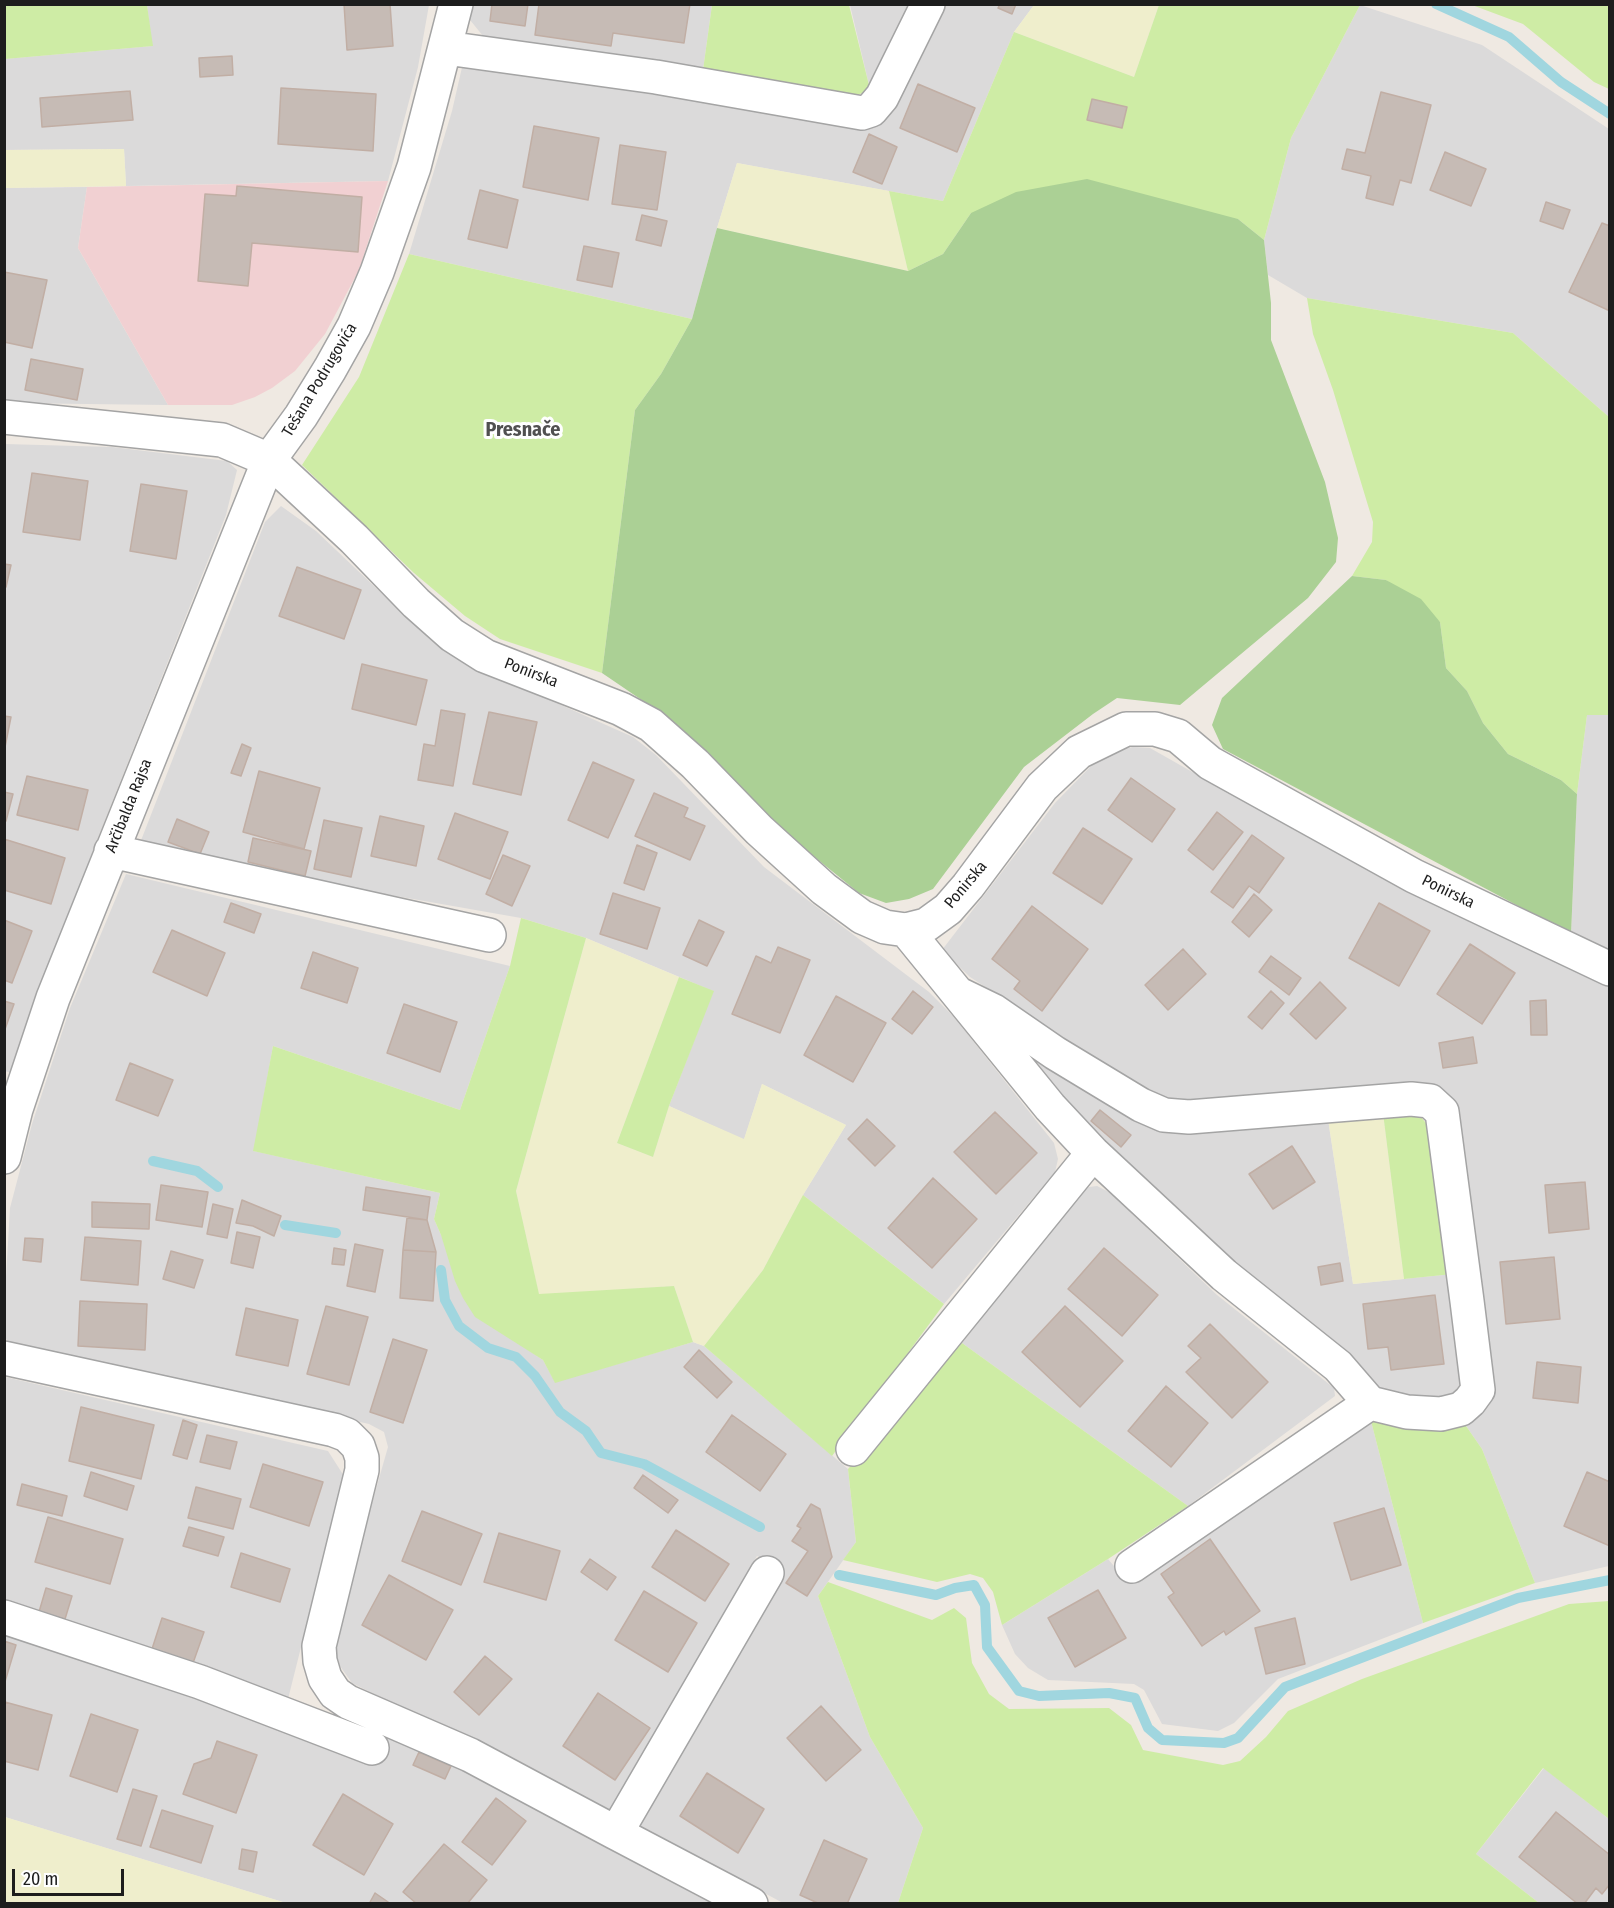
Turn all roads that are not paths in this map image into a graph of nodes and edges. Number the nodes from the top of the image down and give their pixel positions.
1 (456, 4) edge
2 (928, 4) edge
3 (446, 48) junction
4 (4, 417) edge
5 (269, 460) junction
6 (111, 851) junction
7 (906, 930) junction
8 (489, 935) dead end
9 (1610, 969) edge
10 (958, 994) junction
11 (1093, 1153) junction
12 (4, 1157) edge
13 (4, 1358) edge
14 (1370, 1403) junction
15 (853, 1449) dead end
16 (1132, 1566) dead end
17 (767, 1573) dead end
18 (4, 1617) edge
19 (372, 1748) dead end
20 (616, 1833) junction
21 (750, 1904) edge

1 - 3 street, Tešana Podrugovića
2 - 3 street
3 - 5 street, Tešana Podrugovića
4 - 5 street
5 - 6 street, Arčibalda Rajsa
5 - 7 street, Ponirska
6 - 8 street
6 - 12 street, Arčibalda Rajsa
7 - 9 street, Ponirska
7 - 10 street
10 - 11 street
10 - 14 street
11 - 14 street
11 - 15 street
13 - 20 street
14 - 16 street
17 - 20 street
18 - 19 street
20 - 21 street

